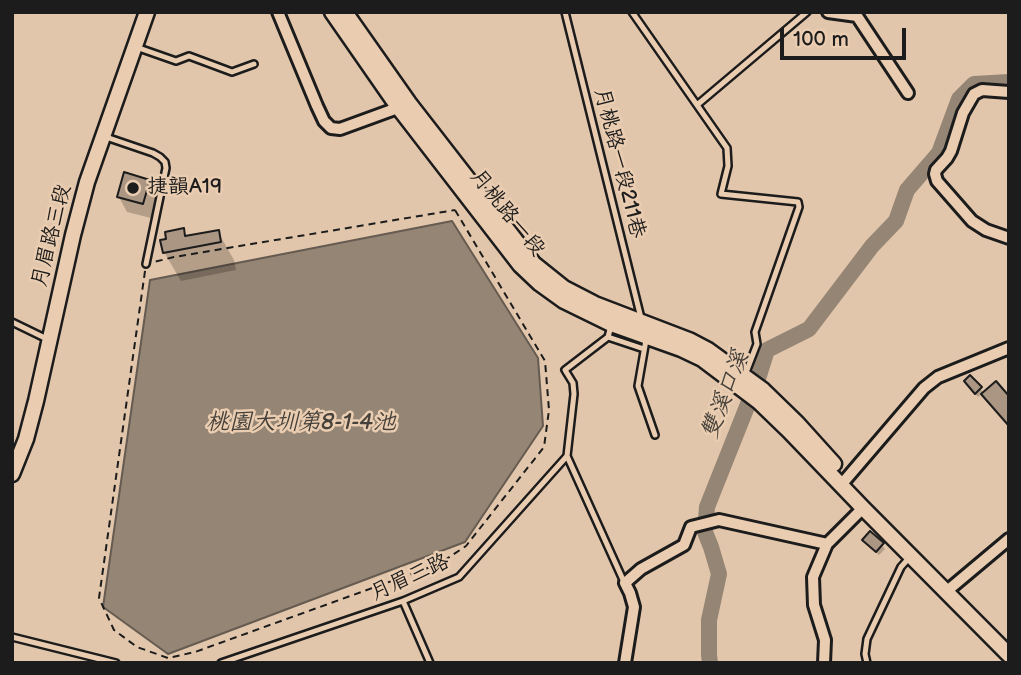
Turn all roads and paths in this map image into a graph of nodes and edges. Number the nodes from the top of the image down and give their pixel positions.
1 (147, 12) edge
2 (278, 12) edge
3 (332, 12) edge
4 (345, 12) edge
5 (565, 12) edge
6 (632, 12) edge
7 (807, 12) edge
8 (828, 12) edge
9 (135, 46) junction
10 (254, 64) dead end
11 (1009, 92) edge
12 (908, 93) dead end
13 (403, 105) junction
14 (697, 105) junction
15 (103, 136) junction
16 (1009, 238) edge
17 (146, 264) junction
18 (642, 321) junction
19 (12, 322) edge
20 (609, 331) junction
21 (50, 340) junction
22 (645, 343) junction
23 (1009, 348) edge
24 (745, 382) junction
25 (655, 435) dead end
26 (567, 456) junction
27 (12, 474) edge
28 (844, 481) junction
29 (863, 508) junction
30 (1009, 539) edge
31 (827, 544) junction
32 (912, 556) junction
33 (625, 583) junction
34 (950, 589) junction
35 (403, 601) junction
36 (12, 637) edge
37 (1009, 642) edge
38 (1009, 655) edge
39 (116, 663) edge
40 (221, 663) edge
41 (430, 663) edge
42 (625, 663) edge
43 (824, 663) edge
44 (867, 663) edge

1 - 9 street, 月眉路三段
2 - 13 street
3 - 13 street, 月桃路一段
4 - 13 street, 月桃路一段
5 - 18 lane, 月桃路一段211巷
6 - 14 lane
7 - 14 lane
8 - 12 street
9 - 10 lane
9 - 15 street, 月眉路三段
11 - 16 street
13 - 18 street, 月桃路一段
13 - 20 street, 月桃路一段
14 - 24 lane
15 - 17 lane
15 - 21 street, 月眉路三段
17 - 17 path
18 - 22 street
18 - 24 street, 月桃路一段
19 - 21 lane
20 - 22 street, 月桃路一段
20 - 26 lane
21 - 27 street, 月眉路三段
22 - 24 street, 月桃路一段
22 - 25 lane
23 - 28 street
24 - 28 street
26 - 33 lane
26 - 35 lane, 月眉三路
28 - 29 street
28 - 34 street
29 - 31 street
29 - 32 street
30 - 34 street
31 - 33 street
31 - 43 street
32 - 34 street
32 - 44 lane
33 - 42 street
34 - 37 street
34 - 38 street
35 - 40 lane, 月眉三路
35 - 41 lane
36 - 39 lane

